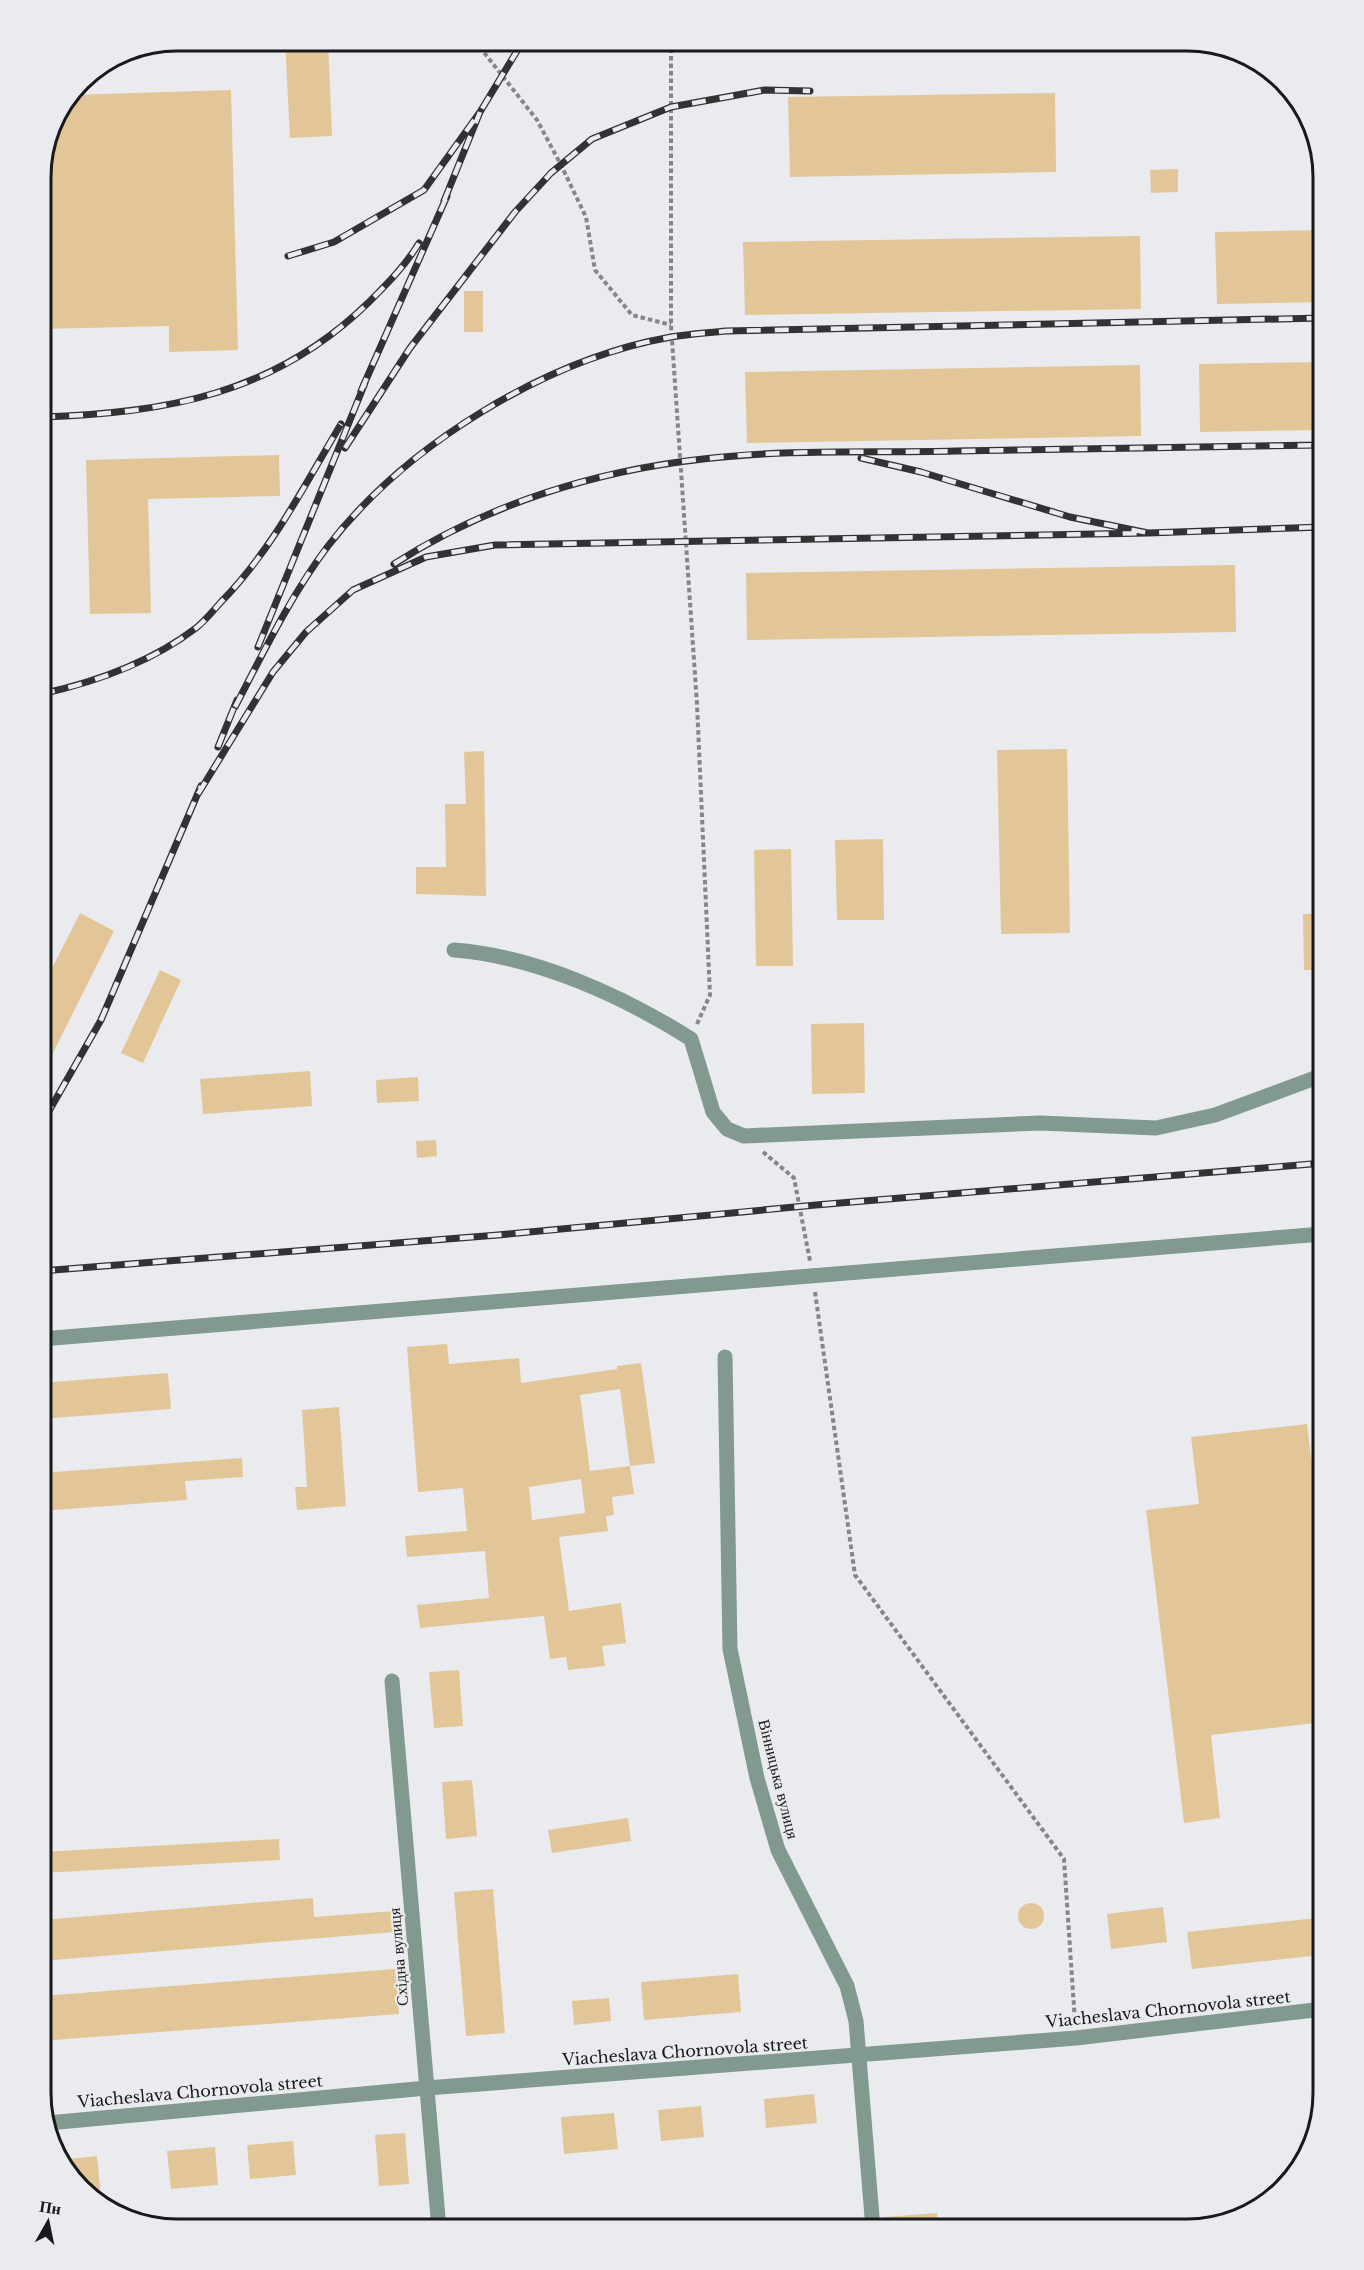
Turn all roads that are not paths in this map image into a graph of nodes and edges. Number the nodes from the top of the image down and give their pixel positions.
1 (454, 950) dead end
2 (1313, 1079) edge
3 (1313, 1235) edge
4 (51, 1338) edge
5 (725, 1357) dead end
6 (392, 1681) dead end
7 (1313, 2010) edge
8 (860, 2056) junction
9 (427, 2088) junction
10 (55, 2122) edge
11 (439, 2219) edge
12 (872, 2219) edge

1 - 2 street
3 - 4 street
5 - 8 street, Вінницька вулиця
6 - 9 street, Східна вулиця
7 - 8 street, Viacheslava Chornovola street
8 - 9 street, Viacheslava Chornovola street
8 - 12 street, Вінницька вулиця
9 - 10 street, Viacheslava Chornovola street
9 - 11 street, Східна вулиця

